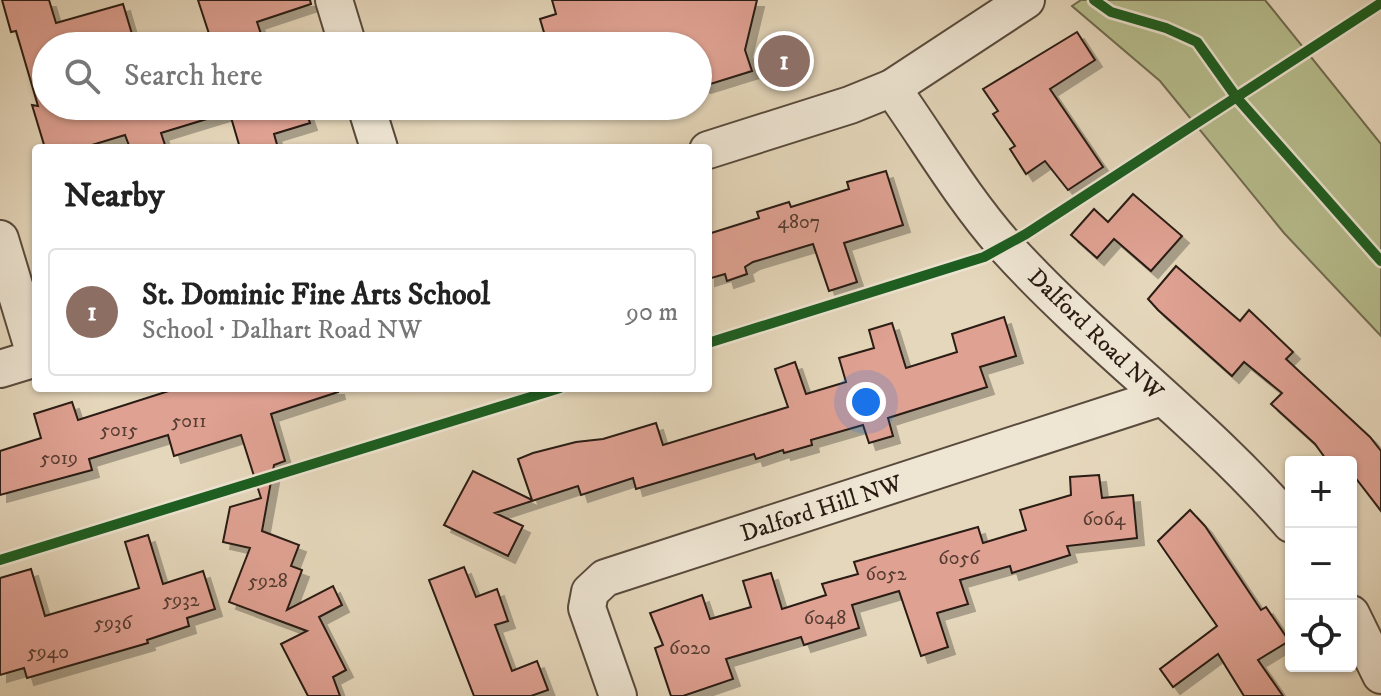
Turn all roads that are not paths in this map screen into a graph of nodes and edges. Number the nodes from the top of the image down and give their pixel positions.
1 (334, 0) edge
2 (1026, 0) edge
3 (344, 32) edge
4 (892, 88) junction
5 (370, 120) edge
6 (378, 144) edge
7 (712, 149) edge
8 (0, 239) edge
9 (32, 345) edge
10 (32, 359) edge
11 (0, 369) edge
12 (1162, 397) junction
13 (1285, 517) edge
14 (1357, 626) edge
15 (1381, 675) edge
16 (618, 696) edge

1 - 3 street
2 - 4 street
4 - 7 street
4 - 12 street, Dalford Road NW
5 - 6 street
8 - 9 street
10 - 11 street
12 - 13 street, Dalford Road NW
12 - 16 street, Dalford Hill NW
14 - 15 street

